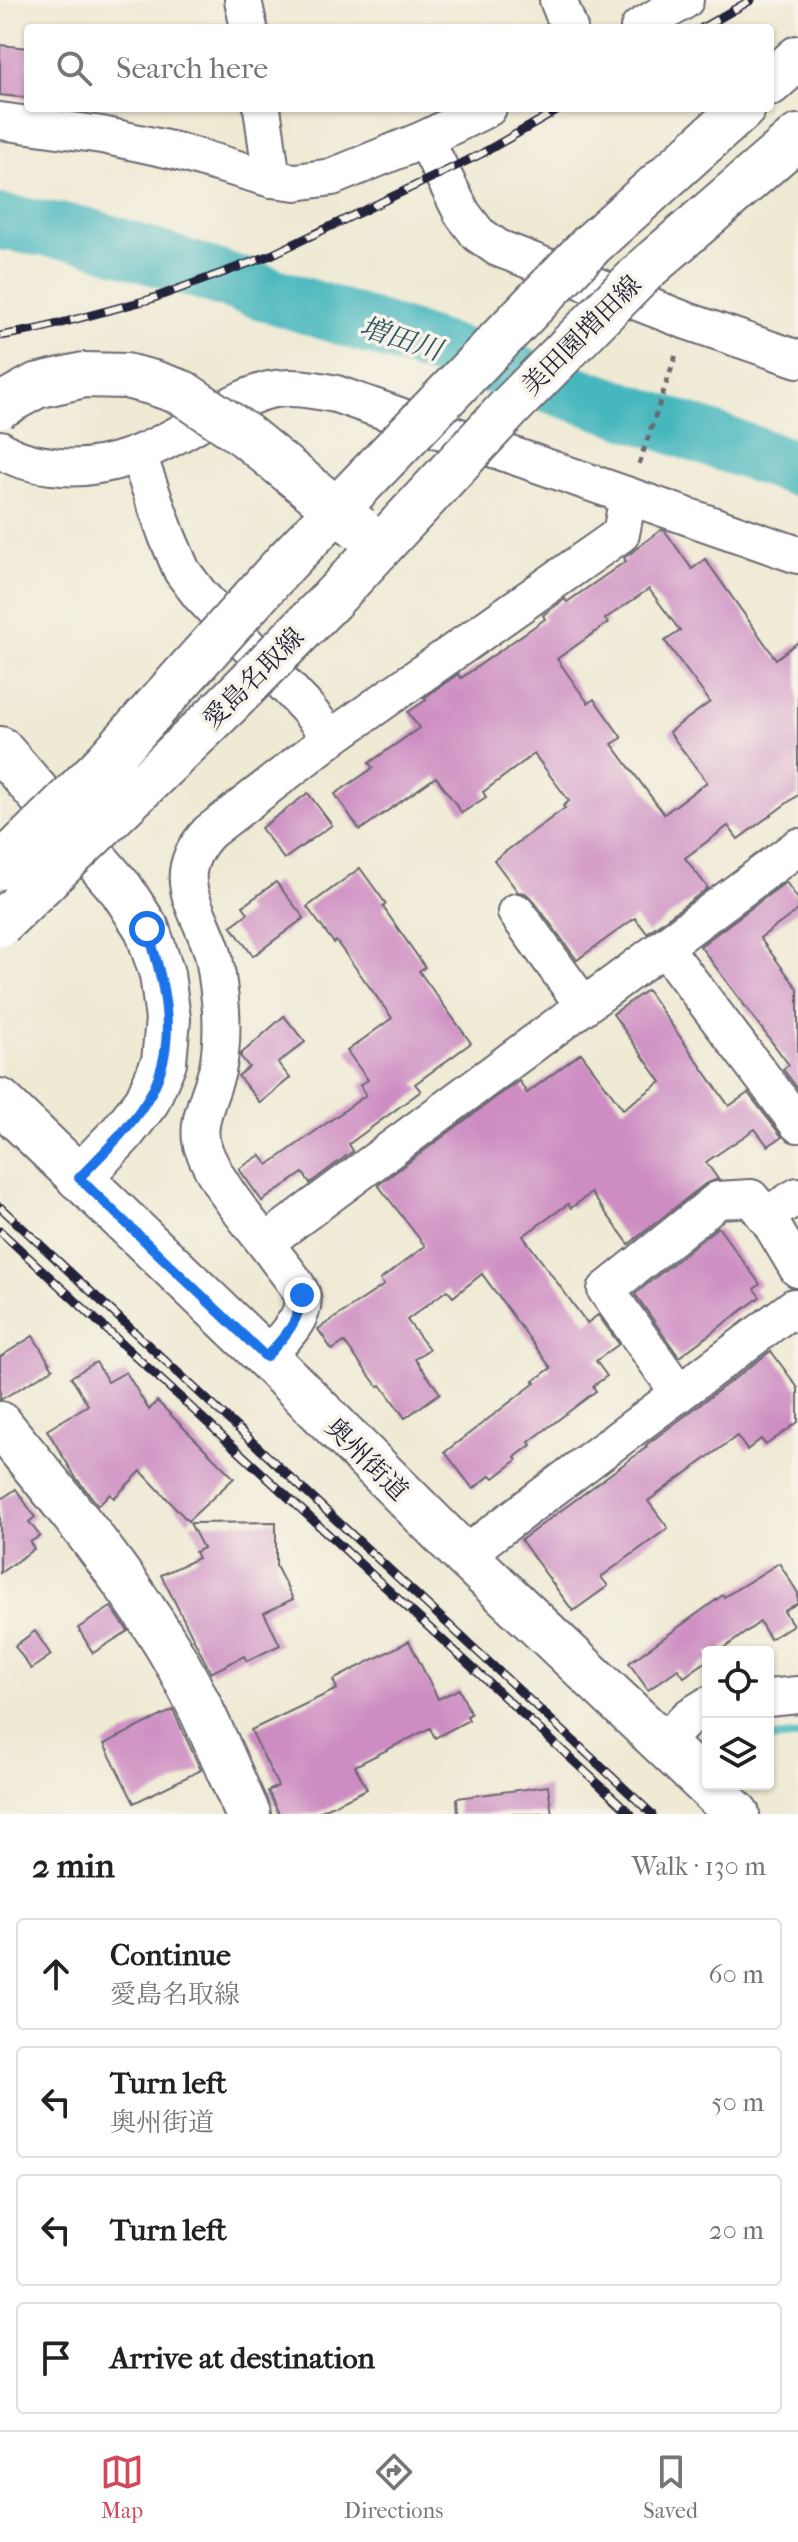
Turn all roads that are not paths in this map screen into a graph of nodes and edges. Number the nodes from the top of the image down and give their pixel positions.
1 (243, 0) edge
2 (558, 0) edge
3 (685, 0) edge
4 (248, 24) edge
5 (567, 24) edge
6 (646, 24) edge
7 (798, 58) edge
8 (774, 79) edge
9 (263, 112) edge
10 (480, 112) edge
11 (739, 112) edge
12 (0, 121) edge
13 (798, 137) edge
14 (425, 139) junction
15 (272, 179) junction
16 (798, 359) edge
17 (0, 406) edge
18 (0, 449) edge
19 (138, 455) junction
20 (628, 496) junction
21 (337, 509) junction
22 (379, 547) junction
23 (798, 555) edge
24 (331, 738) junction
25 (0, 749) edge
26 (798, 847) edge
27 (0, 867) edge
28 (516, 912) dead end
29 (0, 924) edge
30 (664, 947) junction
31 (584, 1006) junction
32 (0, 1101) edge
33 (798, 1124) edge
34 (79, 1178) junction
35 (798, 1196) edge
36 (765, 1216) junction
37 (266, 1242) junction
38 (798, 1269) edge
39 (797, 1308) edge
40 (266, 1357) junction
41 (679, 1393) junction
42 (0, 1424) edge
43 (464, 1555) junction
44 (798, 1695) edge
45 (774, 1697) edge
46 (702, 1709) edge
47 (661, 1744) junction
48 (248, 1814) edge
49 (737, 1814) edge

1 - 4 street
2 - 5 street
3 - 6 street
7 - 8 main road
9 - 15 street
10 - 14 street
11 - 21 main road, 美田園増田線, bridge
12 - 15 street
13 - 22 main road, 美田園増田線, bridge
14 - 15 street
14 - 16 street
17 - 21 main road, bridge
18 - 19 street
19 - 20 street
19 - 24 street
20 - 23 street
20 - 24 street
21 - 22 main road, bridge
21 - 27 main road, 愛島名取線, bridge
22 - 29 main road, 愛島名取線, bridge
24 - 37 street
25 - 34 main road
26 - 30 street
28 - 31 street
30 - 31 street
30 - 33 street
31 - 37 street
32 - 34 main road, 奥州街道
34 - 40 main road, 奥州街道
35 - 36 street
36 - 38 street
36 - 41 street
37 - 40 street
39 - 41 street
40 - 43 main road, 奥州街道
41 - 43 street
42 - 48 main road
43 - 47 main road, 奥州街道
44 - 45 street
46 - 47 street
47 - 49 main road, 奥州街道

